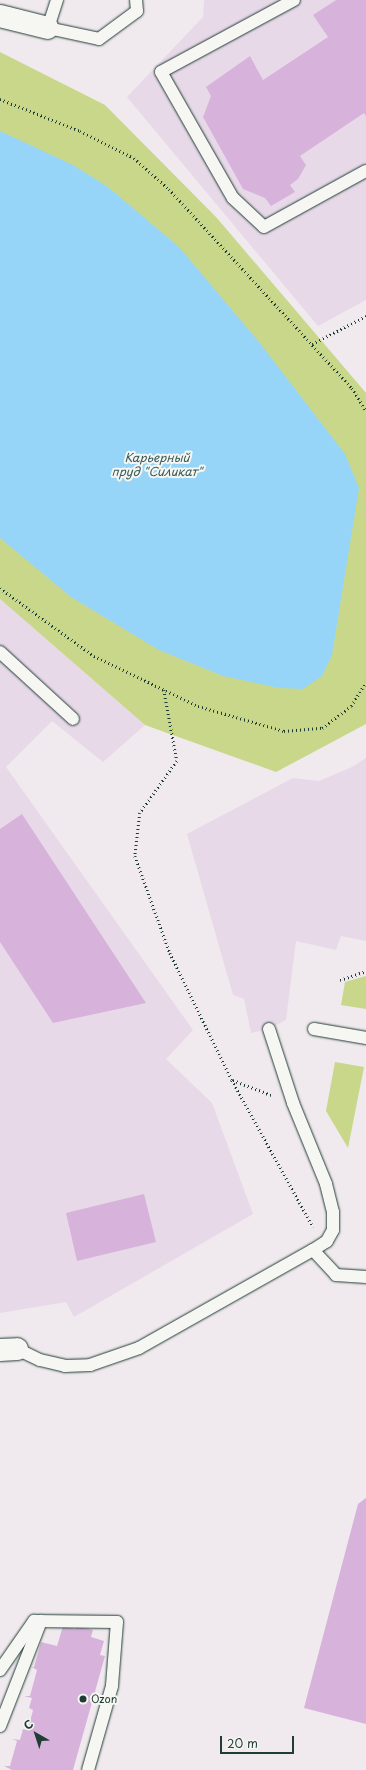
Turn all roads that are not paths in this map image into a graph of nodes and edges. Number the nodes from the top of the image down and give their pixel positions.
1 (57, 0) edge
2 (136, 0) edge
3 (294, 0) edge
4 (0, 16) edge
5 (48, 28) junction
6 (366, 171) edge
7 (0, 652) edge
8 (73, 719) dead end
9 (269, 1029) dead end
10 (314, 1029) dead end
11 (366, 1038) edge
12 (318, 1247) junction
13 (366, 1277) edge
14 (9, 1349) edge
15 (42, 1621) junction
16 (0, 1670) edge
17 (0, 1726) edge
18 (88, 1770) edge

1 - 5 lane
2 - 5 lane
3 - 6 lane
4 - 5 street
7 - 8 lane
9 - 12 lane
10 - 11 lane
12 - 13 lane
12 - 14 lane
15 - 16 lane
15 - 17 lane
15 - 18 lane

